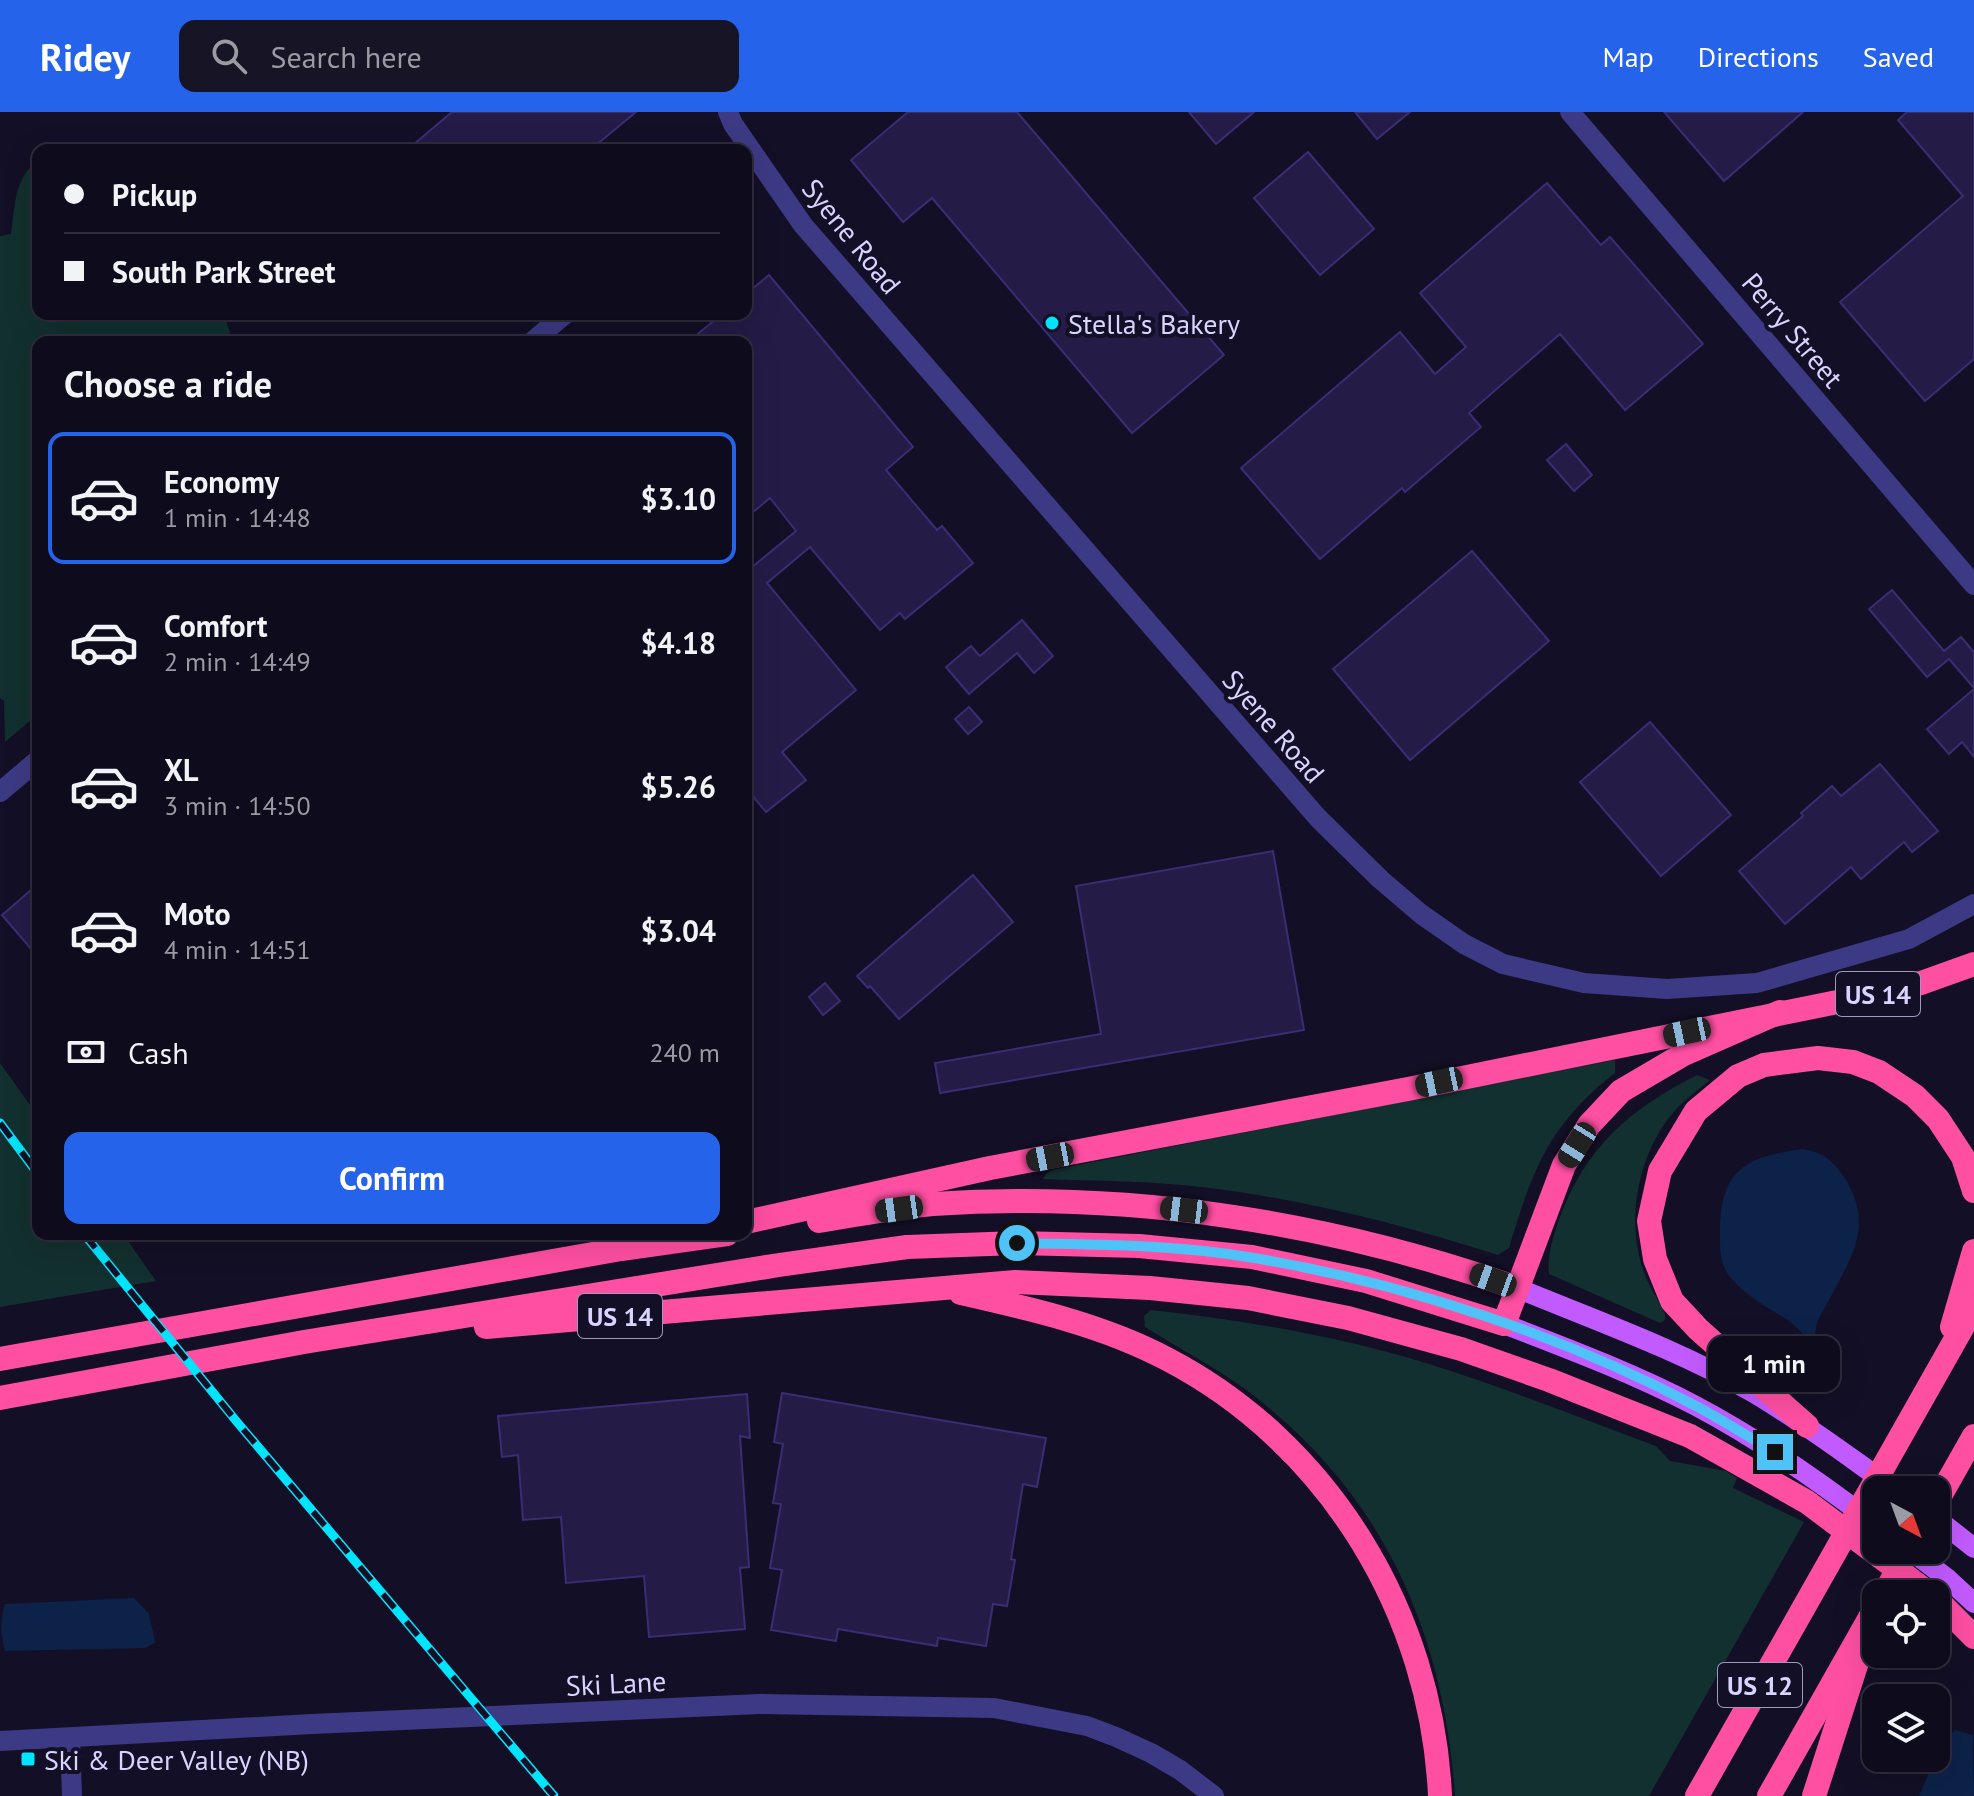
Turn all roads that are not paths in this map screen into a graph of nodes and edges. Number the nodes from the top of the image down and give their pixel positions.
1 (728, 112) edge
2 (1570, 112) edge
3 (743, 144) edge
4 (752, 160) edge
5 (558, 320) edge
6 (539, 336) edge
7 (1974, 585) edge
8 (32, 765) edge
9 (0, 792) edge
10 (1974, 904) edge
11 (1974, 964) edge
12 (1780, 1012) junction
13 (1974, 1191) edge
14 (752, 1221) edge
15 (752, 1230) edge
16 (663, 1240) edge
17 (685, 1240) edge
18 (621, 1249) junction
19 (1974, 1251) edge
20 (935, 1287) junction
21 (1517, 1288) junction
22 (1974, 1307) edge
23 (1504, 1324) junction
24 (304, 1342) junction
25 (1948, 1353) junction
26 (0, 1359) edge
27 (0, 1398) edge
28 (1807, 1426) junction
29 (1971, 1442) edge
30 (1877, 1476) edge
31 (1950, 1479) edge
32 (1862, 1515) edge
33 (1950, 1529) edge
34 (1974, 1548) edge
35 (1928, 1564) edge
36 (1911, 1580) edge
37 (1974, 1603) edge
38 (1950, 1613) edge
39 (1862, 1632) edge
40 (1974, 1637) edge
41 (1862, 1652) edge
42 (70, 1739) junction
43 (0, 1741) edge
44 (72, 1796) edge
45 (1214, 1796) edge
46 (1440, 1796) edge
47 (1697, 1796) edge
48 (1769, 1796) edge
49 (1814, 1796) edge

1 - 3 street, Syene Road
2 - 7 street, Perry Street
4 - 10 street, Syene Road
5 - 6 street
8 - 9 street
11 - 12 highway, US 14
12 - 14 highway
12 - 21 highway
13 - 28 highway
15 - 21 highway
16 - 18 highway
17 - 18 highway, US 14
18 - 26 highway, US 14
19 - 25 highway
20 - 24 highway, US 14
20 - 36 highway, US 14
20 - 46 highway
21 - 23 highway
21 - 28 main road
22 - 25 highway, US 12
23 - 24 highway, US 14
23 - 32 main road
24 - 27 highway, US 14
25 - 47 highway, US 12
28 - 30 main road
29 - 31 highway
33 - 34 main road
35 - 37 main road
38 - 40 highway
39 - 48 highway, US 12
41 - 49 highway
42 - 43 street, Ski Lane
42 - 44 street
42 - 45 street, Ski Lane

